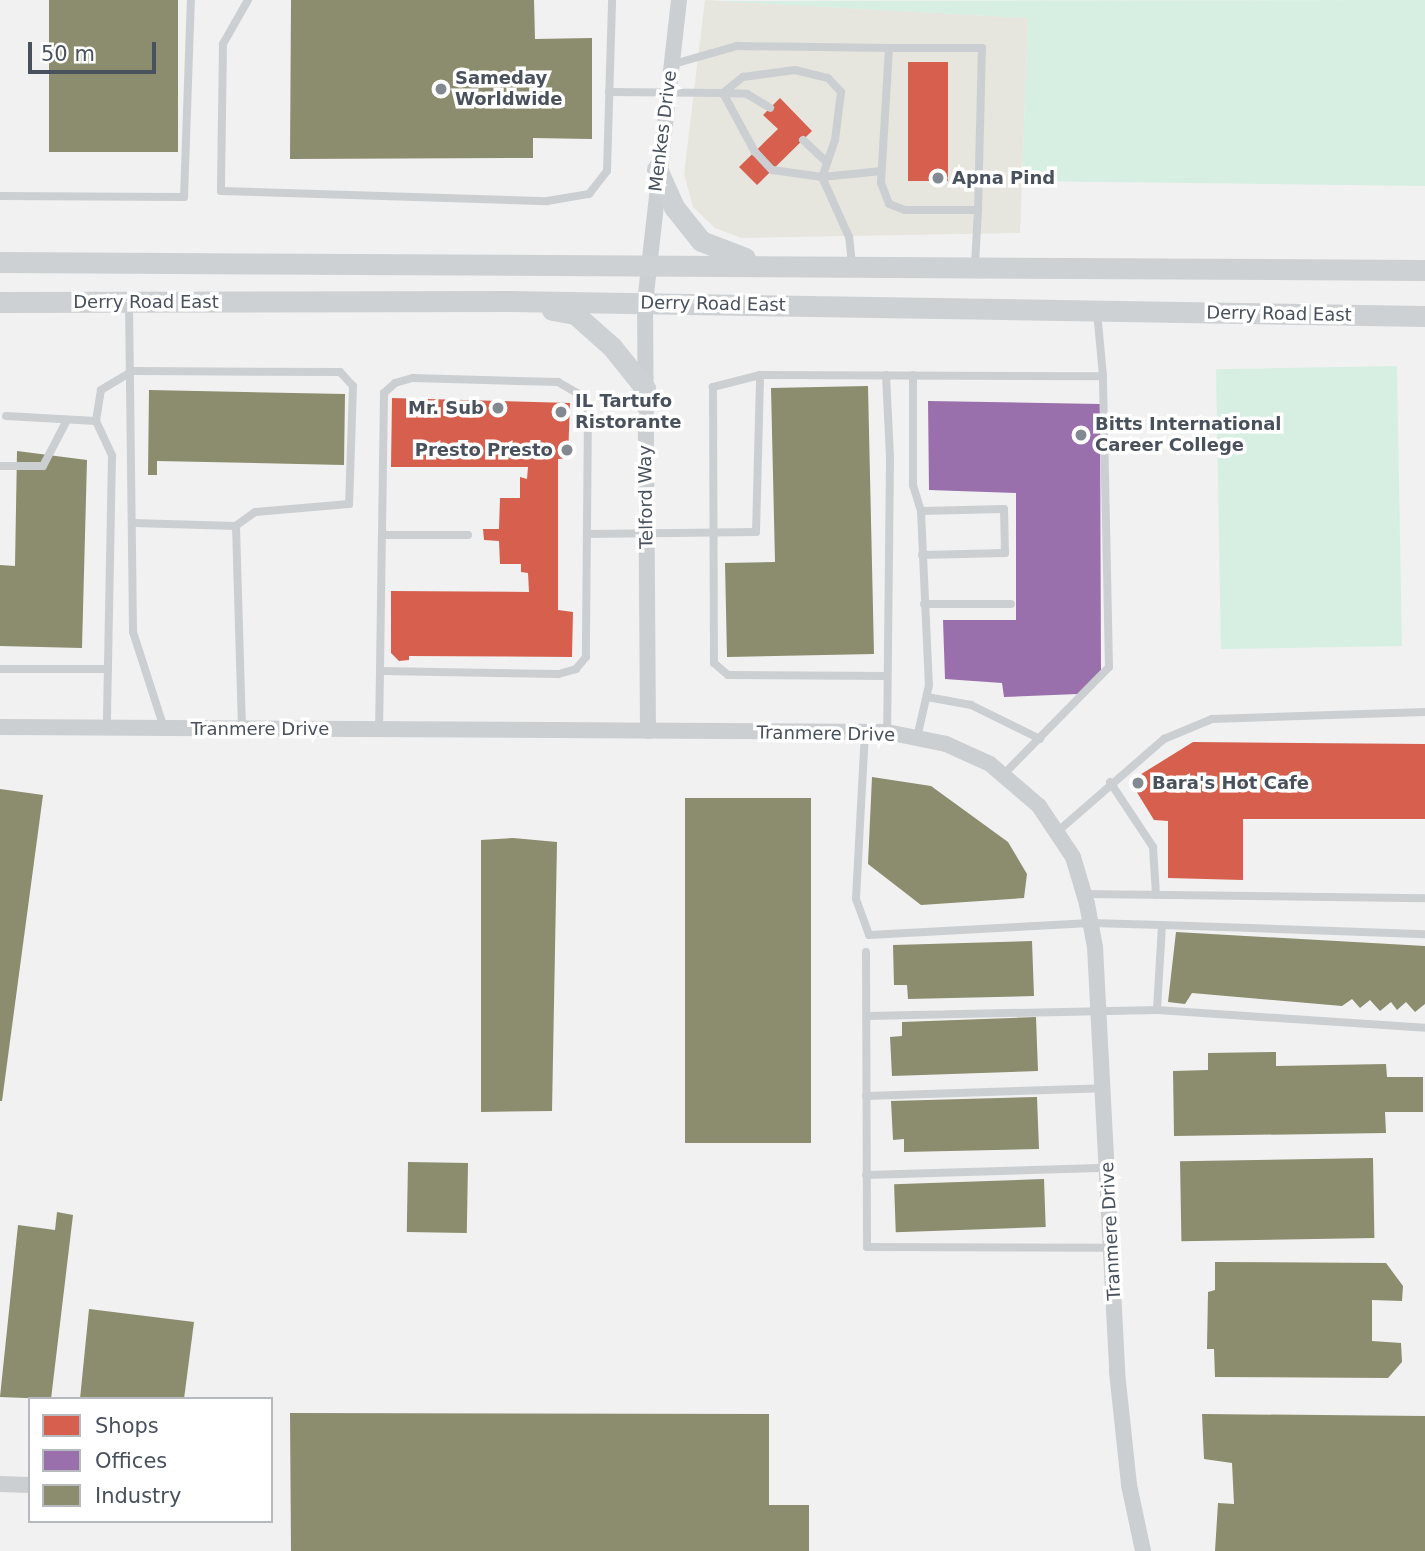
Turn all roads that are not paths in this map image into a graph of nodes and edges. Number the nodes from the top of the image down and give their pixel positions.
1 (191, 0) edge
2 (248, 0) edge
3 (612, 0) edge
4 (679, 0) edge
5 (890, 48) junction
6 (670, 65) junction
7 (609, 92) junction
8 (667, 93) junction
9 (723, 93) junction
10 (770, 108) dead end
11 (803, 140) dead end
12 (827, 162) junction
13 (657, 169) junction
14 (882, 171) junction
15 (822, 177) junction
16 (0, 196) edge
17 (978, 210) junction
18 (0, 262) edge
19 (649, 263) junction
20 (760, 263) junction
21 (852, 264) junction
22 (975, 265) junction
23 (1425, 270) edge
24 (509, 301) junction
25 (0, 302) edge
26 (129, 302) junction
27 (645, 303) junction
28 (1097, 311) junction
29 (1425, 316) edge
30 (133, 371) junction
31 (760, 375) junction
32 (886, 375) junction
33 (914, 375) junction
34 (1103, 376) junction
35 (645, 388) junction
36 (6, 416) dead end
37 (67, 420) junction
38 (96, 421) junction
39 (0, 466) edge
40 (920, 511) junction
41 (133, 523) junction
42 (236, 526) junction
43 (715, 532) junction
44 (646, 533) junction
45 (588, 534) junction
46 (382, 535) junction
47 (468, 535) dead end
48 (922, 555) junction
49 (924, 604) junction
50 (1011, 604) dead end
51 (0, 669) edge
52 (108, 669) junction
53 (380, 671) junction
54 (887, 676) junction
55 (927, 697) junction
56 (1425, 712) edge
57 (0, 727) edge
58 (107, 728) junction
59 (164, 728) junction
60 (242, 729) junction
61 (379, 730) junction
62 (648, 731) junction
63 (865, 732) junction
64 (887, 732) junction
65 (917, 738) junction
66 (1040, 739) junction
67 (1003, 775) junction
68 (1110, 782) junction
69 (1057, 832) junction
70 (1084, 894) junction
71 (1156, 895) junction
72 (1425, 898) edge
73 (1091, 923) junction
74 (1162, 925) junction
75 (1425, 934) edge
76 (866, 953) dead end
77 (1157, 1010) junction
78 (1096, 1011) junction
79 (867, 1016) junction
80 (1425, 1028) edge
81 (1103, 1088) junction
82 (866, 1096) junction
83 (1107, 1168) junction
84 (866, 1175) junction
85 (1112, 1248) junction
86 (0, 1484) edge
87 (28, 1485) edge
88 (1143, 1551) edge

1 - 16 lane
2 - 7 lane
3 - 7 lane
4 - 6 street, Menkes Drive
5 - 6 lane
5 - 14 lane
5 - 17 lane
6 - 8 street, Menkes Drive
7 - 8 lane
8 - 9 lane
8 - 13 street, Menkes Drive
9 - 10 lane
9 - 12 lane
9 - 15 lane
11 - 12 lane
12 - 15 lane
13 - 19 street, Menkes Drive
13 - 20 main road
14 - 15 lane
14 - 17 lane
15 - 21 lane
17 - 22 lane
18 - 19 main road
19 - 20 main road
19 - 27 street, Telford Way
20 - 21 main road
21 - 22 main road
22 - 23 main road
24 - 26 main road, Derry Road East
24 - 27 main road, Derry Road East
24 - 35 main road
25 - 26 main road, Derry Road East
26 - 30 lane
27 - 28 main road, Derry Road East
27 - 35 street, Telford Way
28 - 29 main road, Derry Road East
28 - 34 lane
30 - 38 lane
30 - 41 lane
30 - 42 lane
31 - 32 lane
31 - 43 lane
31 - 43 lane
32 - 33 lane
32 - 54 lane
33 - 34 lane
33 - 40 lane
34 - 66 lane
35 - 44 street, Telford Way
36 - 37 lane
37 - 38 lane
37 - 39 lane
38 - 52 lane
40 - 48 lane
40 - 48 lane
41 - 42 lane
41 - 59 lane
42 - 60 lane
43 - 44 lane
43 - 54 lane
44 - 45 lane
44 - 62 street, Telford Way
45 - 46 lane
45 - 53 lane
46 - 47 lane
46 - 53 lane
48 - 49 lane
49 - 50 lane
49 - 55 lane
51 - 52 lane
52 - 58 lane
53 - 61 lane
54 - 64 lane
55 - 65 lane
55 - 66 lane
56 - 68 lane
57 - 58 street, Tranmere Drive
58 - 59 street, Tranmere Drive
59 - 60 street, Tranmere Drive
60 - 61 street, Tranmere Drive
61 - 62 street, Tranmere Drive
62 - 63 street, Tranmere Drive
63 - 64 street, Tranmere Drive
63 - 73 lane
64 - 65 street, Tranmere Drive
65 - 67 street, Tranmere Drive
66 - 67 lane
67 - 69 street, Tranmere Drive
68 - 69 lane
68 - 71 lane
69 - 70 street, Tranmere Drive
70 - 71 lane
70 - 73 street, Tranmere Drive
71 - 72 lane
73 - 74 lane
73 - 78 street, Tranmere Drive
74 - 75 lane
74 - 77 lane
76 - 79 lane
77 - 78 lane
77 - 80 lane
78 - 79 lane
78 - 81 street, Tranmere Drive
79 - 82 lane
81 - 82 lane
81 - 83 street, Tranmere Drive
82 - 84 lane
83 - 84 lane
83 - 85 street, Tranmere Drive
84 - 85 lane
85 - 88 street, Tranmere Drive
86 - 87 street

